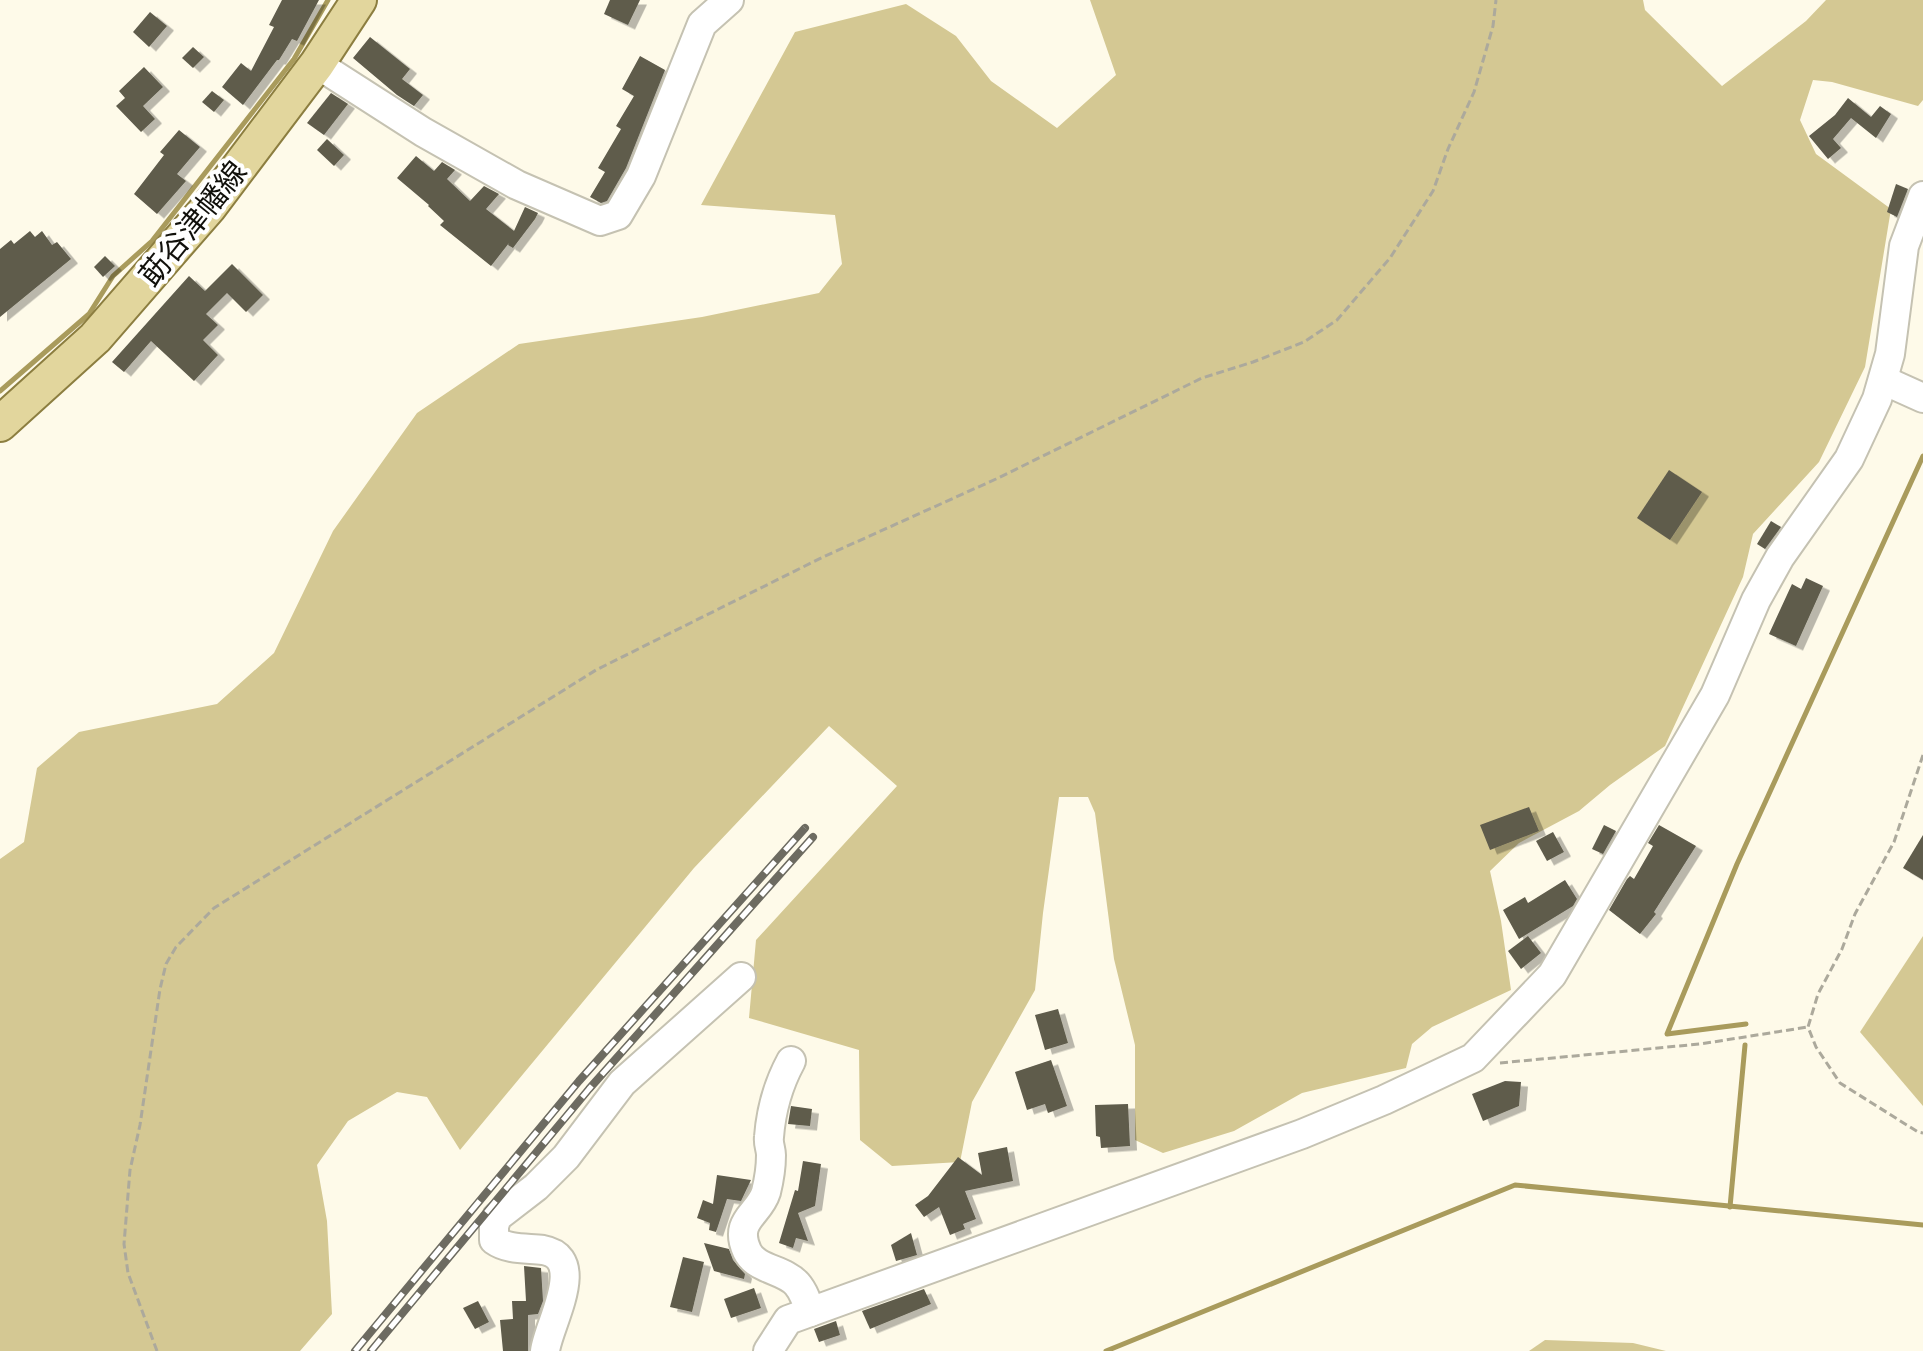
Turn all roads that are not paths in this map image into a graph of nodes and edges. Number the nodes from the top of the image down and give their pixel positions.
1 (359, 0) edge
2 (729, 0) edge
3 (317, 64) junction
4 (1923, 196) edge
5 (1883, 380) junction
6 (1923, 398) edge
7 (0, 424) edge
8 (741, 977) dead end
9 (791, 1061) dead end
10 (810, 1312) junction
11 (545, 1351) edge
12 (768, 1351) edge

1 - 3 main road, 莇谷津幡線
2 - 3 street
3 - 7 main road, 莇谷津幡線
4 - 5 street
5 - 6 street
5 - 10 street
8 - 11 street
9 - 10 street
10 - 12 street

